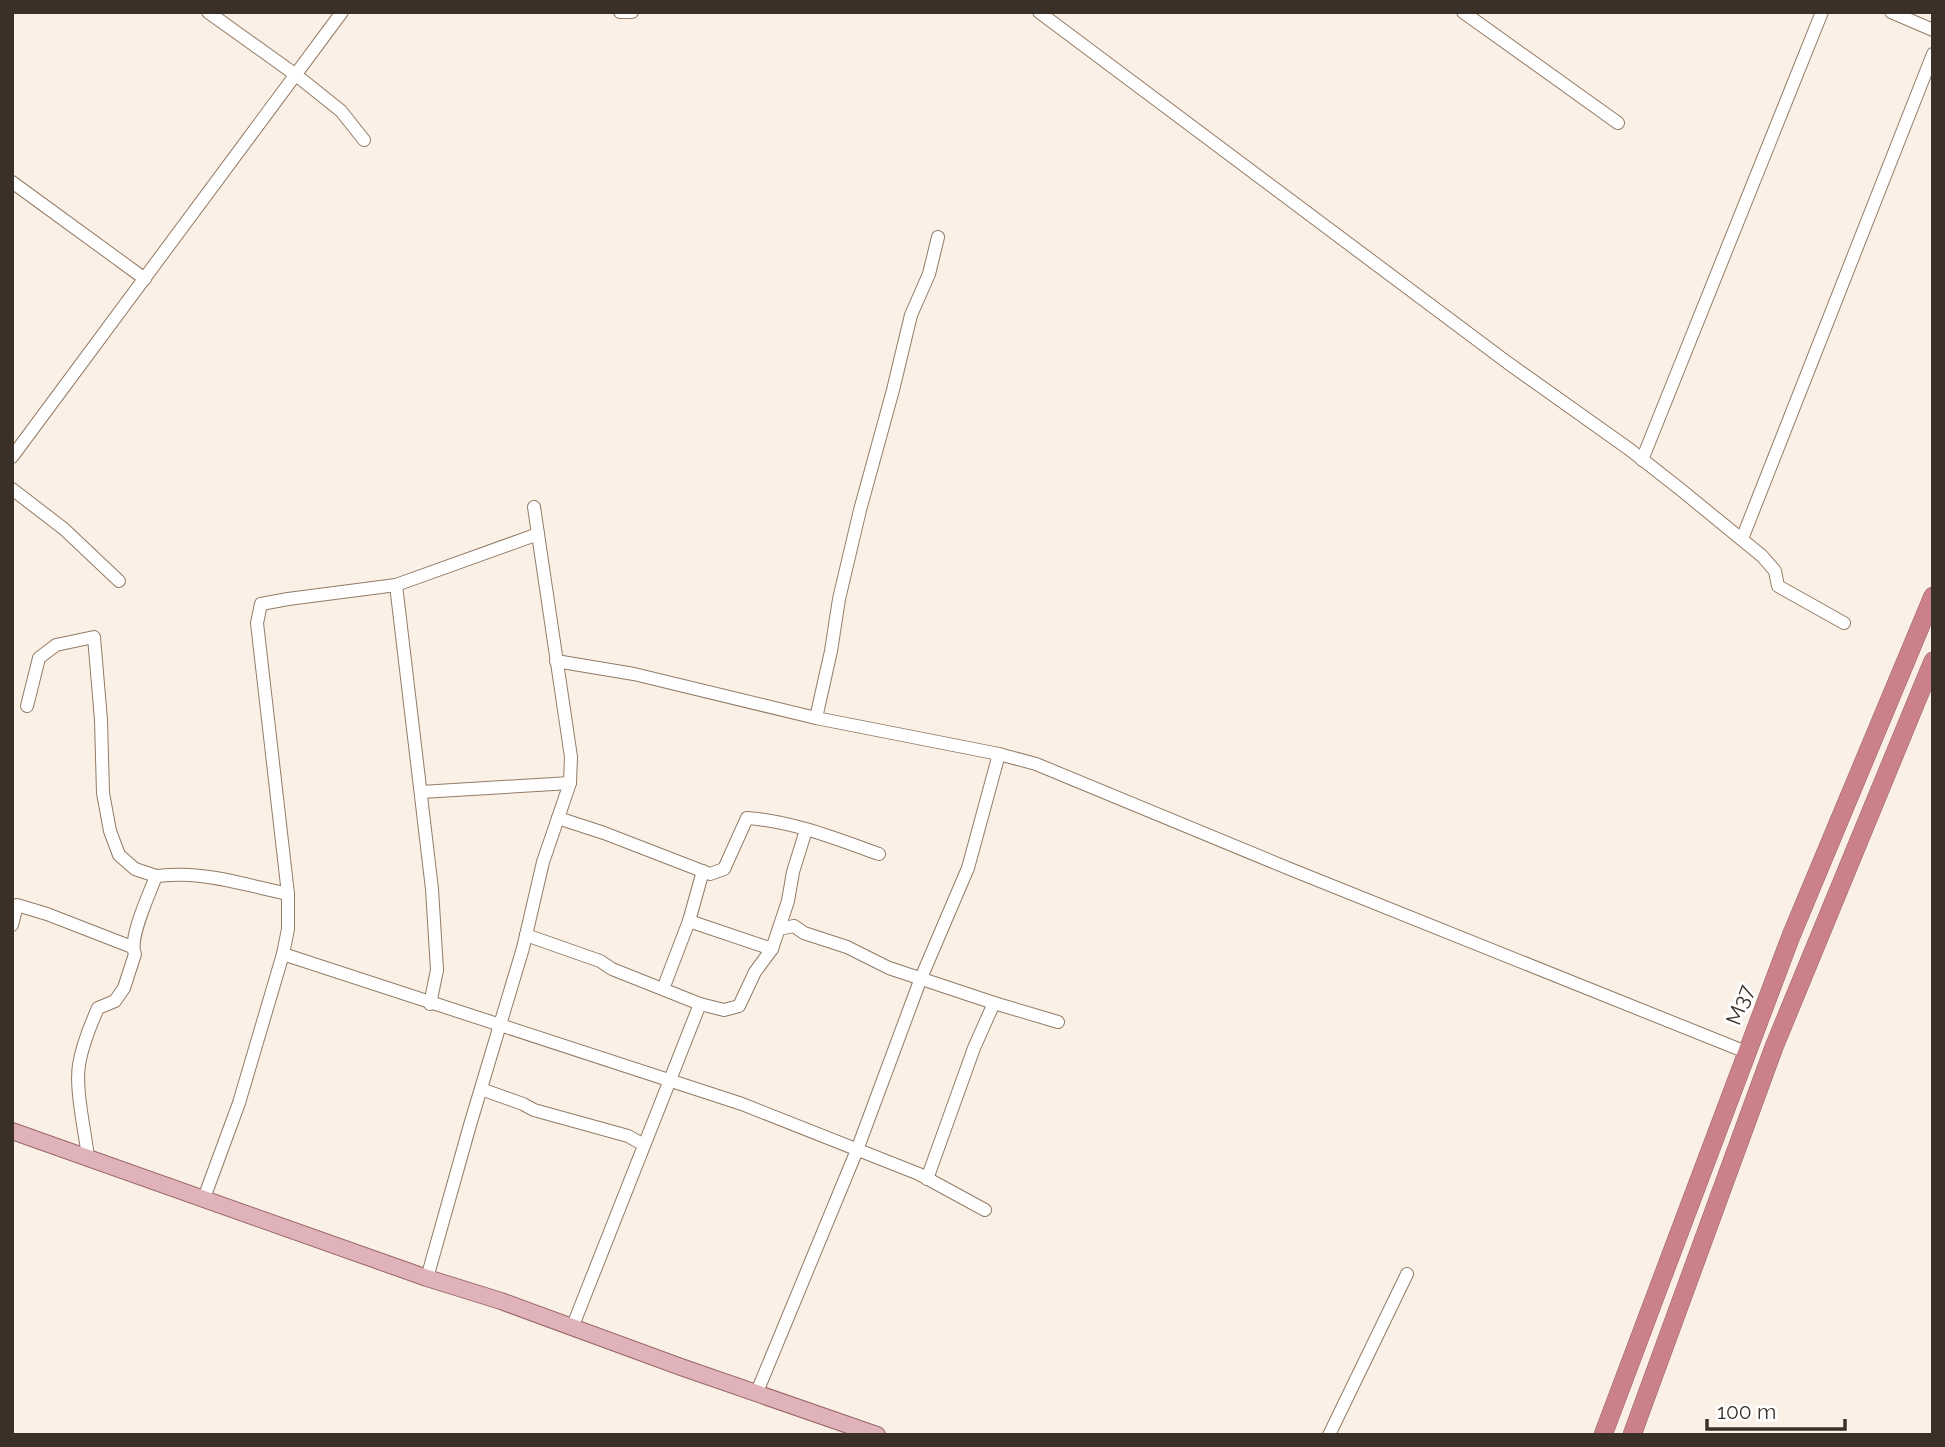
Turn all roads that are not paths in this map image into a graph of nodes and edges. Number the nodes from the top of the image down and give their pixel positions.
1 (208, 12) edge
2 (342, 12) edge
3 (620, 12) edge
4 (632, 12) edge
5 (1039, 12) edge
6 (1463, 12) edge
7 (1822, 12) edge
8 (1891, 12) edge
9 (1933, 30) edge
10 (1933, 54) edge
11 (296, 75) junction
12 (1618, 123) dead end
13 (365, 141) dead end
14 (12, 182) edge
15 (938, 237) dead end
16 (145, 279) junction
17 (12, 457) edge
18 (1642, 460) junction
19 (12, 489) edge
20 (534, 507) dead end
21 (538, 534) junction
22 (1742, 539) junction
23 (119, 581) dead end
24 (396, 585) junction
25 (1933, 596) edge
26 (1928, 621) edge
27 (1844, 622) dead end
28 (556, 660) junction
29 (1933, 661) edge
30 (27, 706) dead end
31 (816, 718) junction
32 (999, 754) junction
33 (570, 783) junction
34 (421, 792) junction
35 (558, 818) junction
36 (806, 830) junction
37 (879, 854) dead end
38 (703, 871) junction
39 (156, 876) junction
40 (288, 894) junction
41 (689, 920) junction
42 (12, 925) edge
43 (779, 929) junction
44 (526, 935) junction
45 (132, 947) junction
46 (772, 949) junction
47 (283, 954) junction
48 (921, 978) junction
49 (663, 989) junction
50 (994, 1003) junction
51 (430, 1004) junction
52 (700, 1004) junction
53 (1058, 1022) dead end
54 (500, 1026) junction
55 (1746, 1052) junction
56 (669, 1081) junction
57 (481, 1089) junction
58 (12, 1131) edge
59 (644, 1145) junction
60 (857, 1150) junction
61 (88, 1157) junction
62 (927, 1179) junction
63 (204, 1198) junction
64 (985, 1210) dead end
65 (1407, 1274) dead end
66 (427, 1278) junction
67 (572, 1328) junction
68 (757, 1392) junction
69 (877, 1435) edge
70 (1329, 1435) edge
71 (1603, 1435) edge
72 (1632, 1435) edge

1 - 11 street
2 - 11 street
3 - 4 street
5 - 18 street
6 - 12 street
7 - 18 street
8 - 9 street
10 - 22 street
11 - 13 street
11 - 16 street
14 - 16 street
15 - 31 street
16 - 17 street
18 - 22 street
19 - 23 street
20 - 21 street
21 - 24 street
21 - 28 street
22 - 27 street
24 - 34 street
24 - 40 street
25 - 26 highway, M37 / M37
26 - 55 highway, M37 / M37
28 - 31 street
28 - 33 street
29 - 72 highway
30 - 39 street
31 - 32 street
32 - 48 street
32 - 55 street
33 - 34 street
33 - 35 street
34 - 51 street
35 - 38 street
35 - 44 street
36 - 37 street
36 - 38 street
36 - 43 street
38 - 41 street
39 - 40 street
39 - 45 street
40 - 47 street
41 - 46 street
41 - 49 street
42 - 45 street
43 - 46 street
43 - 48 street
44 - 49 street
44 - 54 street
45 - 61 street
46 - 52 street
47 - 51 street
47 - 63 street
48 - 50 street
48 - 60 street
49 - 52 street
50 - 53 street
50 - 62 street
51 - 54 street
52 - 56 street
54 - 56 street
54 - 57 street
55 - 71 highway, M37 / M37
56 - 59 street
56 - 60 street
57 - 59 street
57 - 66 street
58 - 61 main road
59 - 67 street
60 - 62 street
60 - 68 street
61 - 63 main road
62 - 64 street
63 - 66 main road
65 - 70 street
66 - 67 main road
67 - 68 main road
68 - 69 main road

